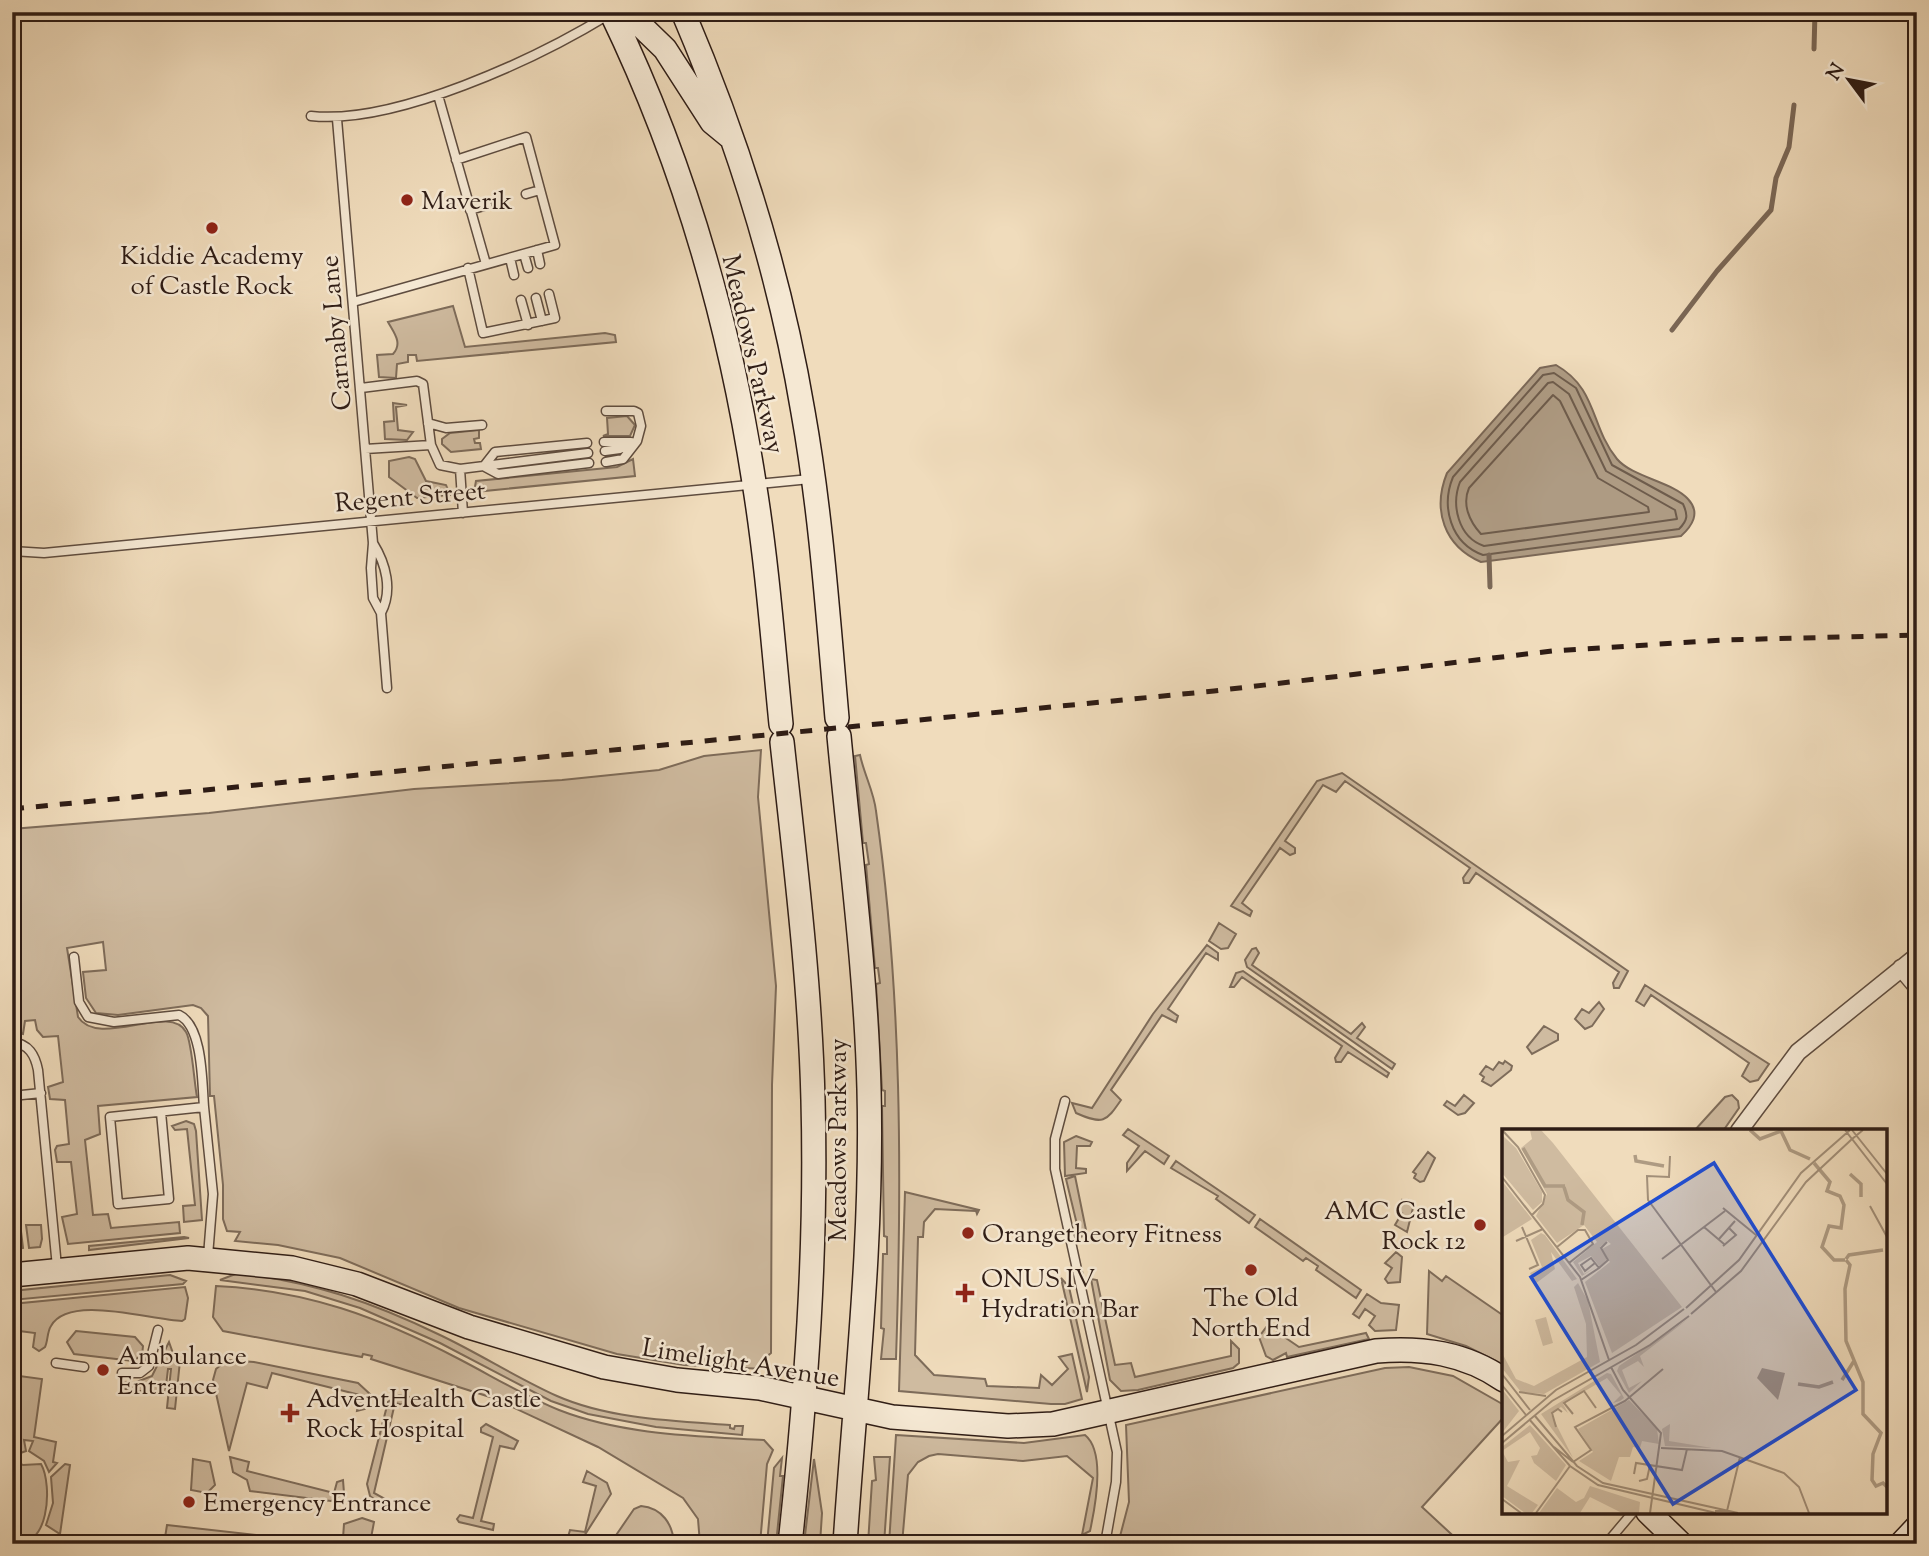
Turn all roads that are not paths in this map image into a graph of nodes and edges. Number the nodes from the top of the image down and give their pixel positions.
1 (683, 12) edge
2 (611, 13) edge
3 (438, 96) junction
4 (311, 116) dead end
5 (337, 119) junction
6 (732, 139) junction
7 (456, 160) junction
8 (540, 190) junction
9 (526, 194) dead end
10 (487, 205) dead end
11 (470, 210) junction
12 (537, 250) junction
13 (524, 254) junction
14 (510, 258) junction
15 (485, 264) junction
16 (540, 264) dead end
17 (468, 268) junction
18 (528, 268) dead end
19 (514, 275) dead end
20 (548, 294) dead end
21 (536, 298) dead end
22 (521, 300) dead end
23 (353, 302) junction
24 (542, 321) junction
25 (528, 325) junction
26 (361, 388) junction
27 (606, 411) dead end
28 (428, 423) junction
29 (482, 425) dead end
30 (637, 441) junction
31 (431, 445) junction
32 (604, 446) dead end
33 (587, 448) dead end
34 (365, 449) junction
35 (606, 462) dead end
36 (589, 464) dead end
37 (484, 466) junction
38 (460, 469) junction
39 (813, 478) junction
40 (755, 483) junction
41 (463, 513) junction
42 (371, 520) junction
43 (373, 543) junction
44 (12, 551) edge
45 (381, 613) junction
46 (387, 688) dead end
47 (1917, 956) edge
48 (74, 957) dead end
49 (1901, 968) junction
50 (1917, 987) edge
51 (12, 1042) edge
52 (41, 1093) junction
53 (12, 1096) edge
54 (1065, 1101) dead end
55 (204, 1107) junction
56 (160, 1112) junction
57 (1740, 1129) edge
58 (207, 1259) junction
59 (58, 1270) junction
60 (12, 1275) edge
61 (158, 1330) dead end
62 (56, 1363) dead end
63 (84, 1367) dead end
64 (122, 1373) dead end
65 (1502, 1379) edge
66 (805, 1398) junction
67 (855, 1409) junction
68 (1109, 1410) junction
69 (1631, 1514) edge
70 (1650, 1514) edge
71 (1917, 1527) edge
72 (790, 1544) edge
73 (845, 1544) edge
74 (1105, 1544) edge
75 (1606, 1544) edge
76 (1681, 1544) edge
77 (1901, 1544) edge

1 - 6 main road, Meadows Parkway
2 - 3 lane
2 - 6 main road
2 - 40 main road, Meadows Parkway
3 - 5 lane
3 - 7 lane
4 - 5 lane
5 - 23 lane, Carnaby Lane
6 - 39 main road, Meadows Parkway
7 - 8 lane
7 - 11 lane
8 - 9 lane
8 - 12 lane
10 - 11 lane
11 - 15 lane
12 - 13 lane
12 - 16 lane
13 - 14 lane
13 - 18 lane
14 - 15 lane
14 - 19 lane
15 - 17 lane
17 - 23 lane
17 - 25 lane
20 - 24 lane
21 - 24 lane
22 - 25 lane
23 - 26 lane, Carnaby Lane
24 - 25 lane
26 - 28 lane
26 - 34 lane, Carnaby Lane
27 - 30 lane
28 - 29 lane
28 - 31 lane
30 - 32 lane
30 - 35 lane
31 - 34 lane
31 - 38 lane
33 - 37 lane
34 - 42 lane, Carnaby Lane
36 - 37 lane
37 - 38 lane
38 - 41 lane
39 - 40 lane, Regent Street
39 - 67 main road, Meadows Parkway
40 - 41 lane, Regent Street
40 - 66 main road, Meadows Parkway
41 - 42 lane, Regent Street
42 - 43 lane, Carnaby Lane
42 - 44 lane, Regent Street
43 - 45 lane
43 - 45 lane
45 - 46 lane
47 - 49 street
48 - 55 lane
49 - 50 street
49 - 57 street
51 - 52 lane
52 - 53 lane
52 - 59 lane
54 - 68 lane
55 - 56 lane
55 - 58 lane
56 - 56 lane
58 - 59 main road, Limelight Avenue
58 - 66 main road, Limelight Avenue
59 - 60 main road, Limelight Avenue
61 - 64 lane
62 - 63 lane
65 - 68 main road, Limelight Avenue
66 - 67 main road, Limelight Avenue
66 - 72 main road, Meadows Parkway
67 - 68 main road, Limelight Avenue
67 - 73 main road, Meadows Parkway
68 - 74 lane
69 - 75 lane
70 - 76 main road
71 - 77 main road

